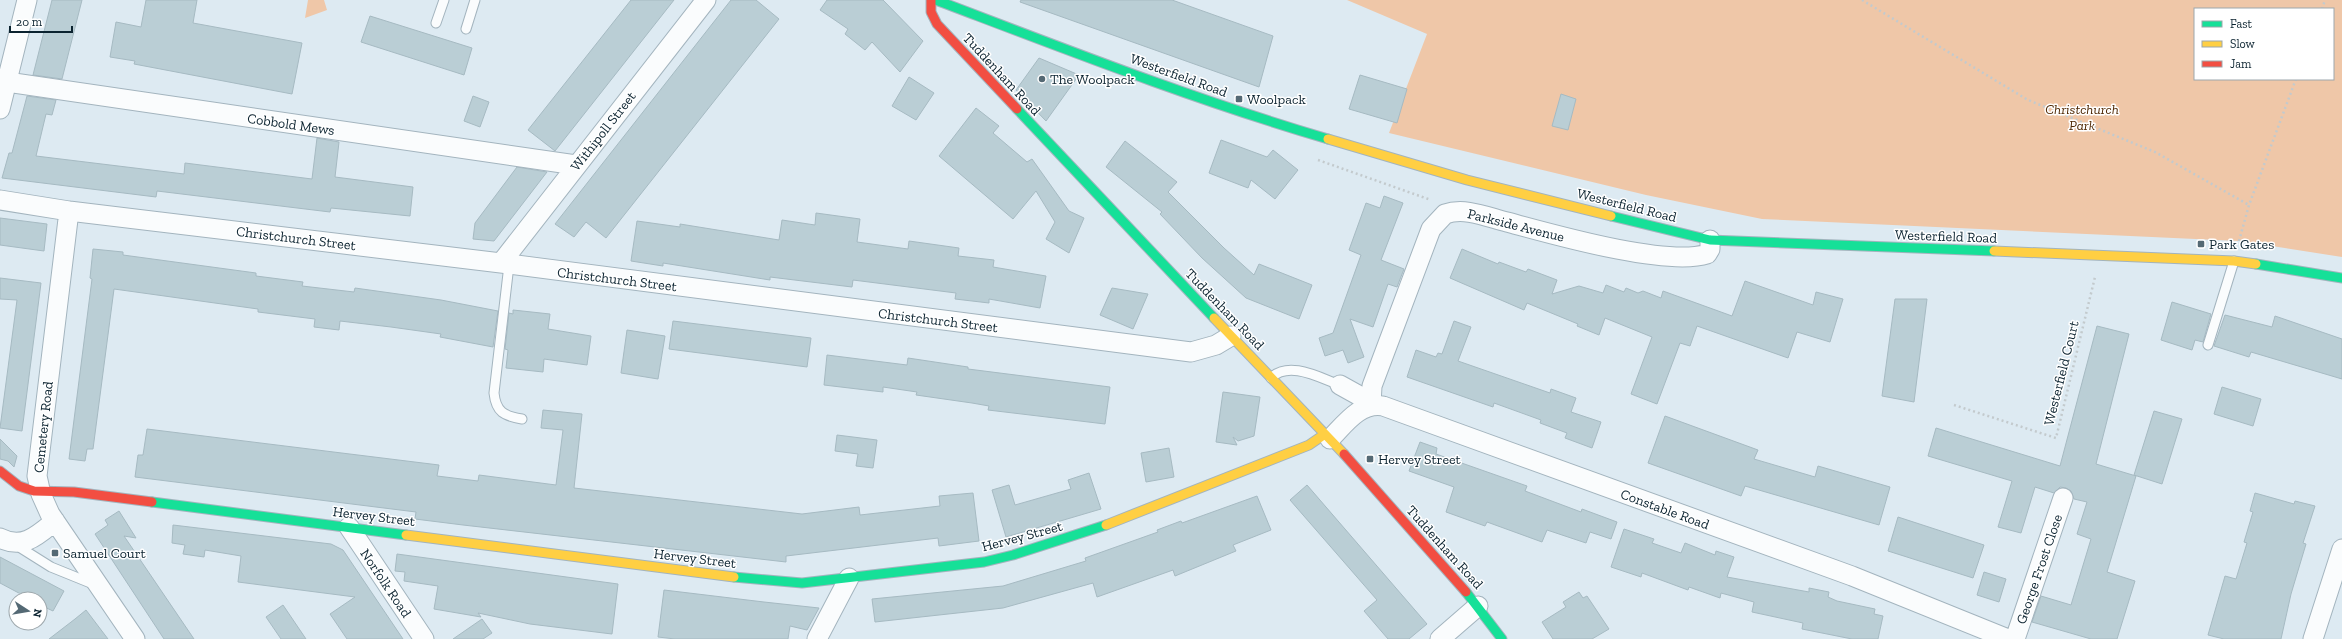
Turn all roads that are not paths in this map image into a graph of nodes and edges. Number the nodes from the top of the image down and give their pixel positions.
1 (27, 0) edge
2 (444, 0) edge
3 (475, 0) edge
4 (706, 0) edge
5 (931, 0) edge
6 (936, 0) edge
7 (436, 23) dead end
8 (466, 29) dead end
9 (7, 82) junction
10 (0, 109) edge
11 (576, 165) junction
12 (0, 200) edge
13 (69, 211) junction
14 (1710, 240) junction
15 (2234, 261) junction
16 (505, 264) junction
17 (2342, 278) edge
18 (1231, 336) junction
19 (2208, 345) dead end
20 (1271, 378) junction
21 (1340, 385) joint
22 (1365, 400) junction
23 (522, 419) dead end
24 (1328, 436) junction
25 (0, 471) edge
26 (40, 494) junction
27 (2063, 498) dead end
28 (55, 522) junction
29 (348, 527) junction
30 (7, 541) edge
31 (2342, 549) edge
32 (849, 578) junction
33 (98, 586) junction
34 (1478, 606) junction
35 (136, 639) edge
36 (424, 639) edge
37 (817, 639) edge
38 (1440, 639) edge
39 (1502, 639) edge
40 (2008, 639) edge
41 (2015, 639) edge
42 (2313, 639) edge

1 - 9 street
2 - 7 lane
3 - 8 lane
4 - 11 street, Withipoll Street
5 - 18 street, Tuddenham Road
6 - 14 street, Westerfield Road
9 - 10 street
9 - 11 street, Cobbold Mews
11 - 16 street, Withipoll Street
12 - 13 street, Christchurch Street
13 - 16 street, Christchurch Street
13 - 26 street, Cemetery Road
14 - 15 street, Westerfield Road
14 - 22 street, Parkside Avenue
15 - 17 street, Westerfield Road
15 - 19 lane
16 - 18 street, Christchurch Street
16 - 23 lane
18 - 20 street, Tuddenham Road
20 - 21 lane
20 - 24 street, Tuddenham Road
21 - 22 street, Constable Road
22 - 24 street
22 - 40 street, Constable Road
24 - 32 street, Hervey Street
24 - 34 street, Tuddenham Road
25 - 26 street
26 - 28 street, Cemetery Road
26 - 29 street, Hervey Street
27 - 41 street, George Frost Close
28 - 30 street
28 - 33 street, Cemetery Road
29 - 32 street, Hervey Street
29 - 36 street, Norfolk Road
30 - 33 lane
31 - 42 street
32 - 37 street
33 - 35 street, Cemetery Road
34 - 38 street
34 - 39 street, Tuddenham Road

